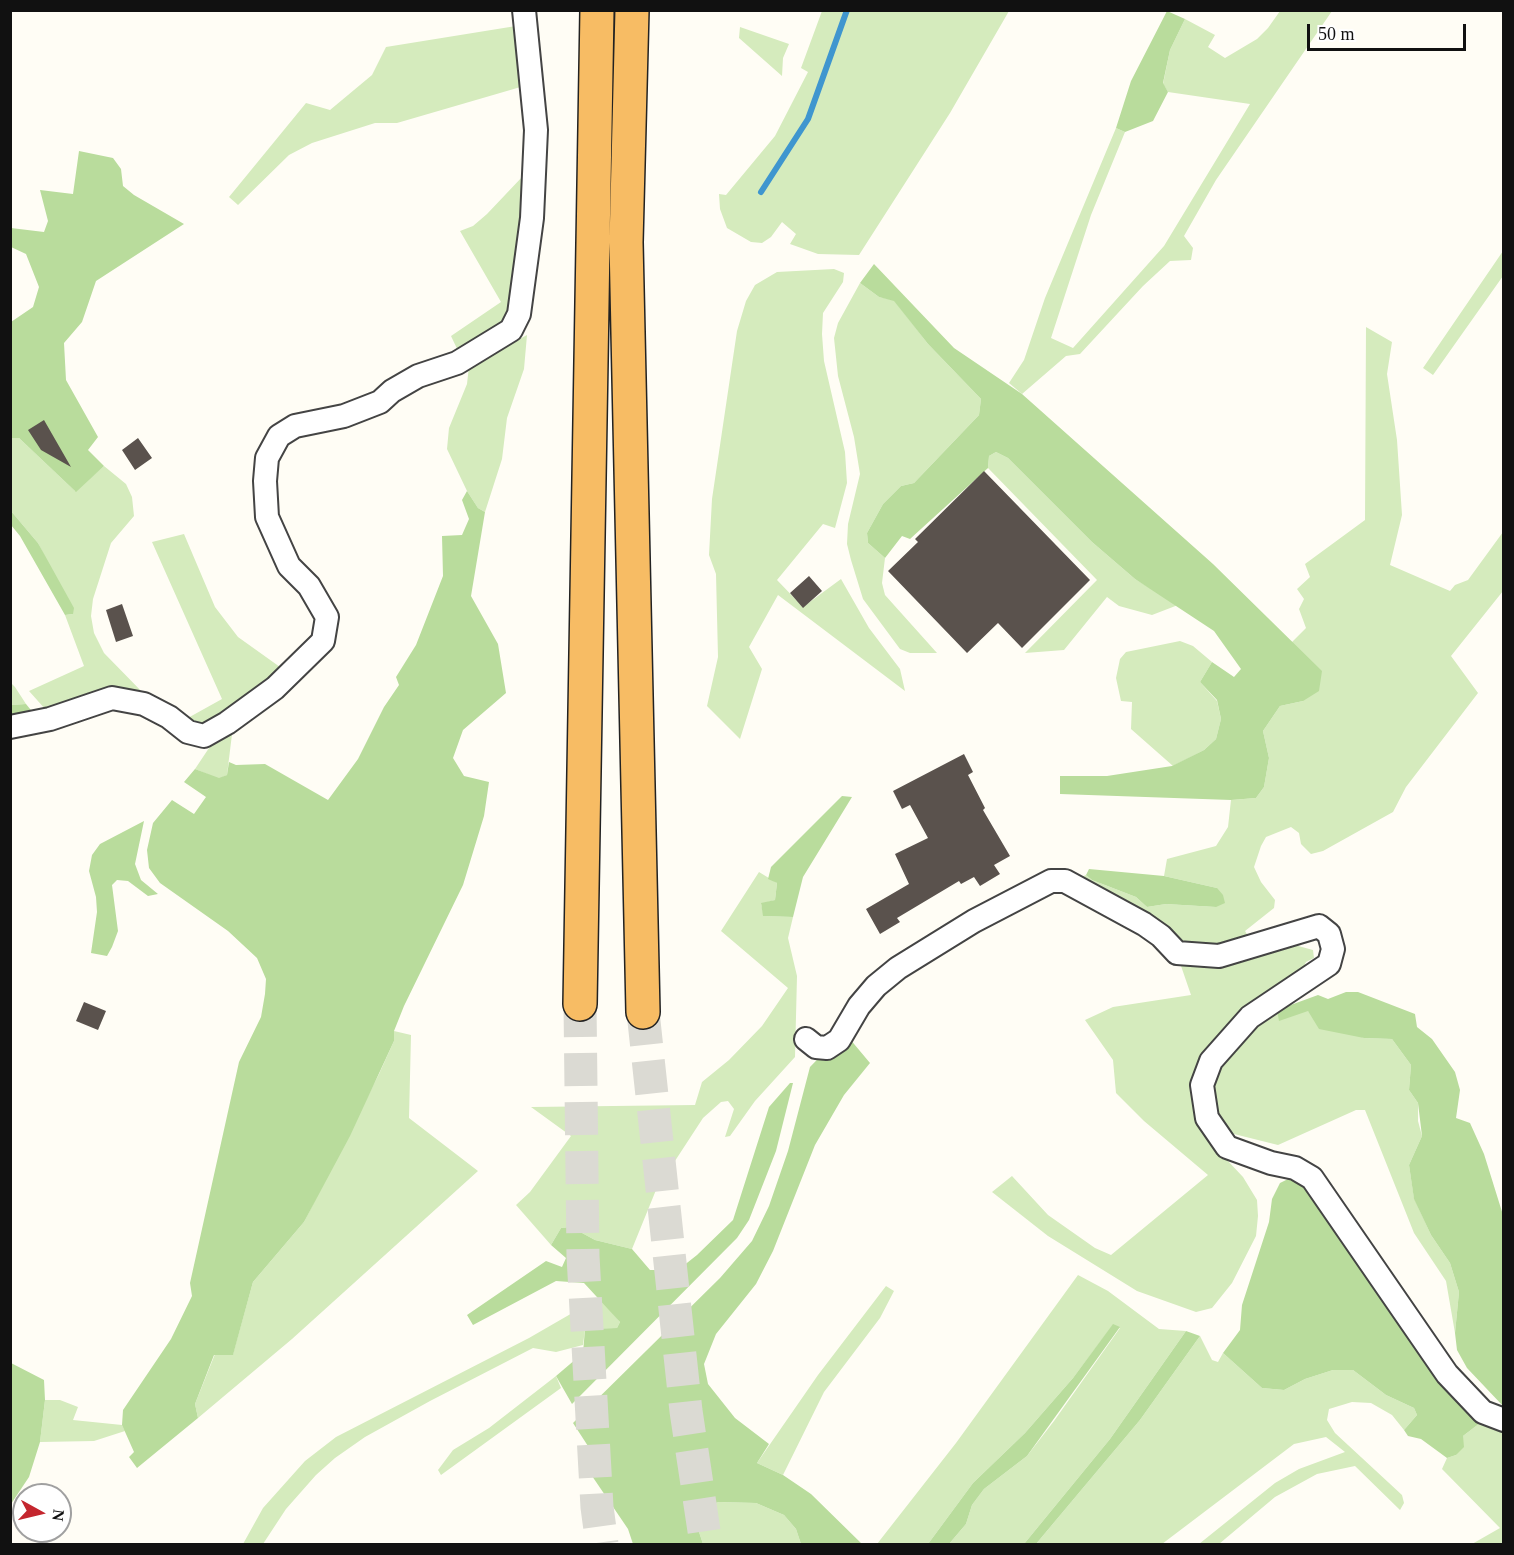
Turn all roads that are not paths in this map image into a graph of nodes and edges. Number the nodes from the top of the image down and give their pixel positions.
1 (524, 10) edge
2 (597, 10) edge
3 (632, 10) edge
4 (10, 727) edge
5 (580, 1004) tunnel mouth
6 (643, 1012) tunnel mouth
7 (806, 1039) dead end
8 (1503, 1420) edge

1 - 4 street
2 - 5 highway
3 - 6 highway
7 - 8 street

